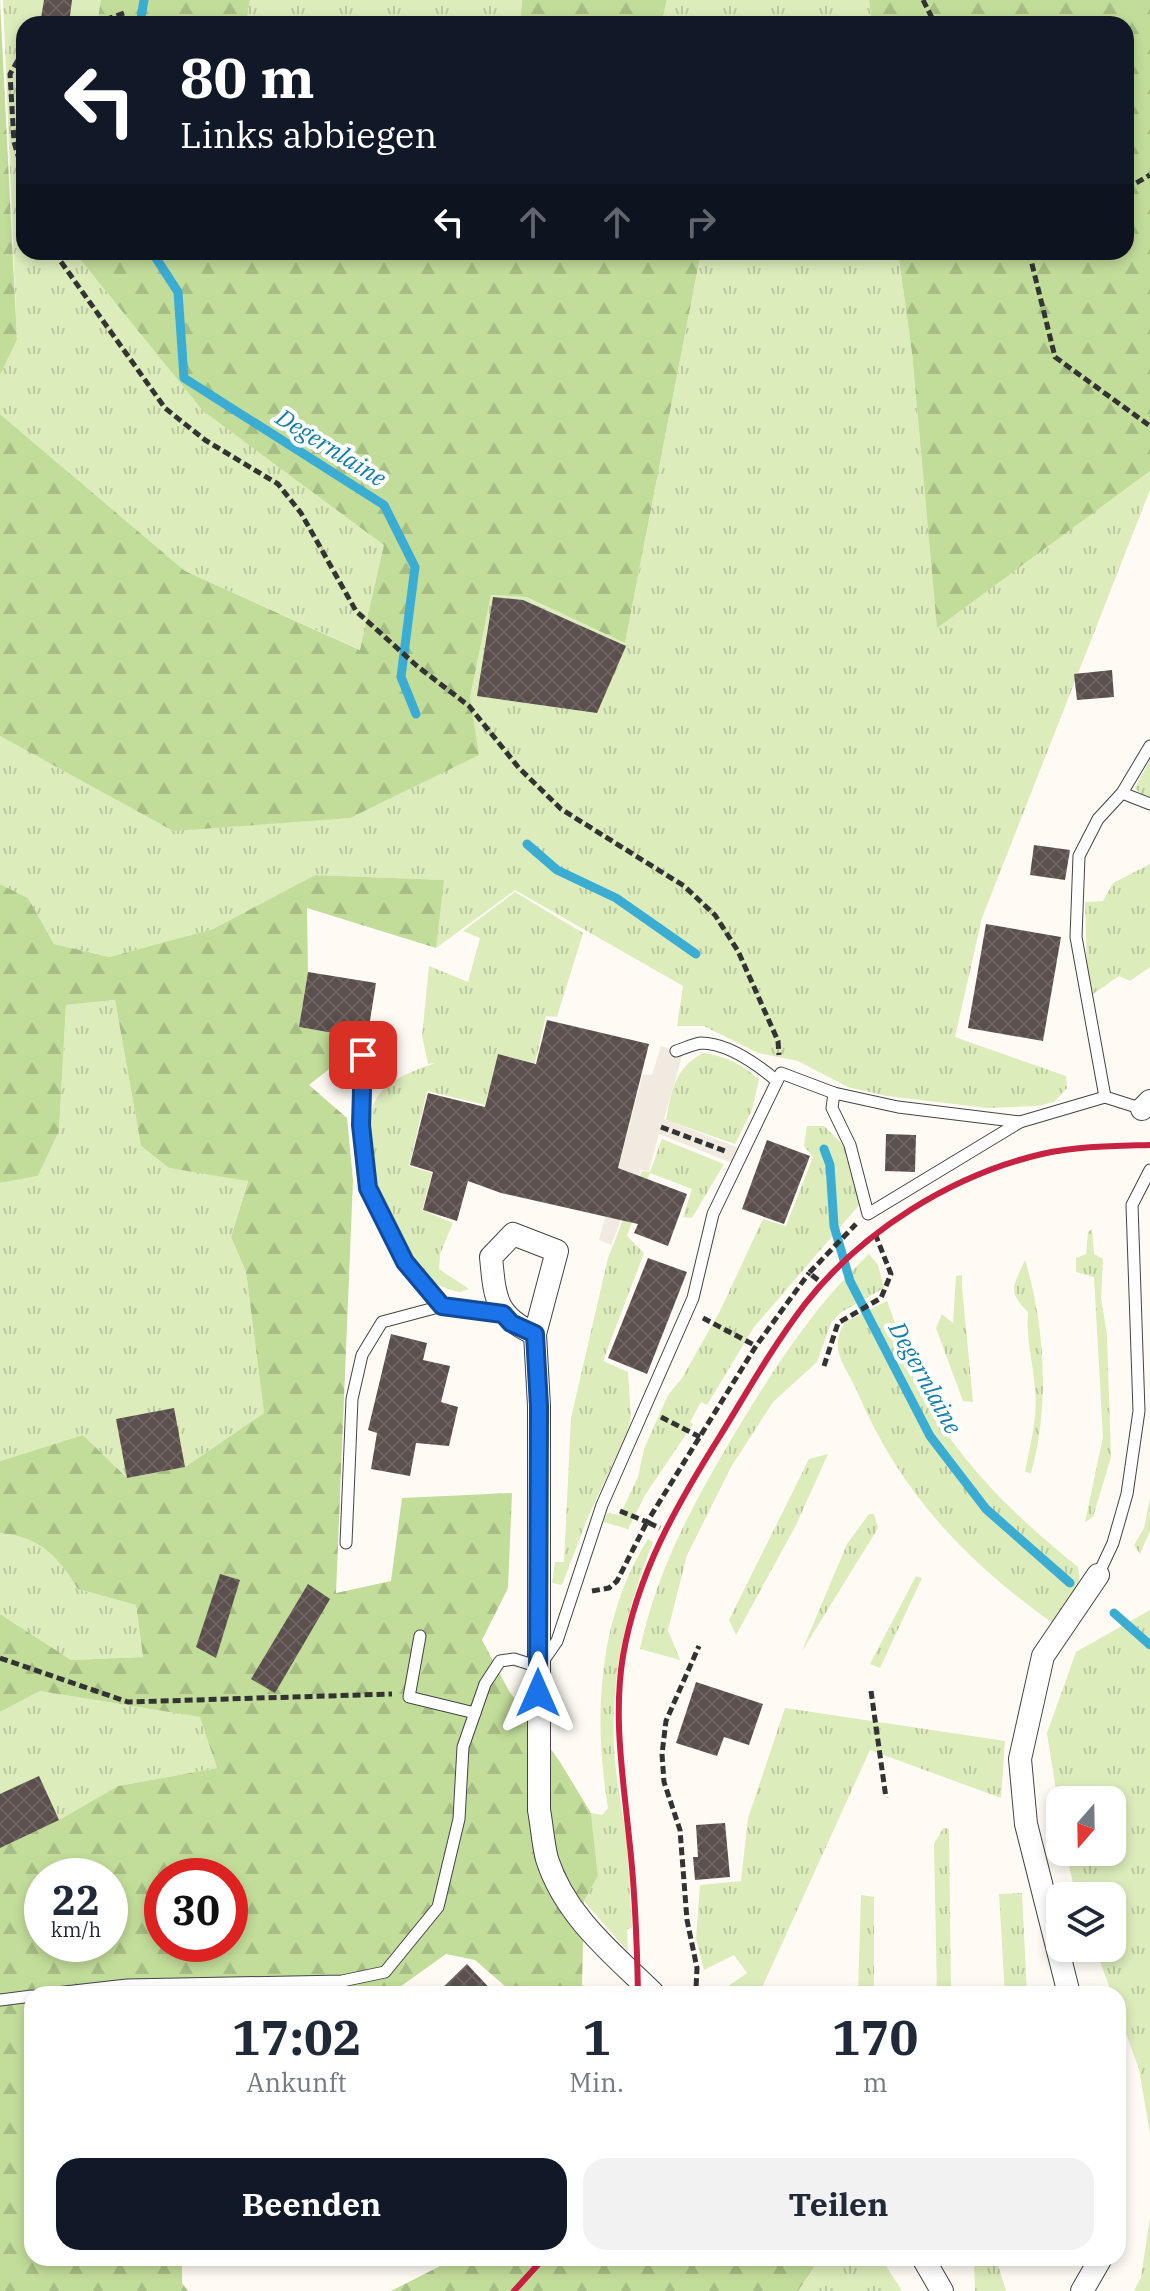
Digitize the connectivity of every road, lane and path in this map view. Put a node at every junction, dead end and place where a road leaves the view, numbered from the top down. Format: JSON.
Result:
{"nodes":[{"id":1,"x":124,"y":13,"type":"dead end"},
{"id":2,"x":116,"y":16,"type":"edge"},
{"id":3,"x":16,"y":64,"type":"edge"},
{"id":4,"x":16,"y":149,"type":"edge"},
{"id":5,"x":60,"y":260,"type":"edge"},
{"id":6,"x":1031,"y":260,"type":"edge"},
{"id":7,"x":1150,"y":426,"type":"edge"},
{"id":8,"x":1150,"y":746,"type":"edge"},
{"id":9,"x":1122,"y":793,"type":"junction"},
{"id":10,"x":1150,"y":804,"type":"edge"},
{"id":11,"x":676,"y":1051,"type":"dead end"},
{"id":12,"x":363,"y":1055,"type":"dead end"},
{"id":13,"x":779,"y":1077,"type":"junction"},
{"id":14,"x":834,"y":1093,"type":"junction"},
{"id":15,"x":1105,"y":1097,"type":"junction"},
{"id":16,"x":1147,"y":1107,"type":"edge"},
{"id":17,"x":1020,"y":1122,"type":"junction"},
{"id":18,"x":661,"y":1127,"type":"dead end"},
{"id":19,"x":740,"y":1157,"type":"junction"},
{"id":20,"x":1150,"y":1170,"type":"edge"},
{"id":21,"x":868,"y":1214,"type":"junction"},
{"id":22,"x":849,"y":1230,"type":"dead end"},
{"id":23,"x":809,"y":1273,"type":"junction"},
{"id":24,"x":818,"y":1280,"type":"dead end"},
{"id":25,"x":442,"y":1306,"type":"junction"},
{"id":26,"x":688,"y":1309,"type":"junction"},
{"id":27,"x":503,"y":1314,"type":"junction"},
{"id":28,"x":535,"y":1334,"type":"junction"},
{"id":29,"x":756,"y":1346,"type":"junction"},
{"id":30,"x":824,"y":1366,"type":"dead end"},
{"id":31,"x":646,"y":1409,"type":"junction"},
{"id":32,"x":700,"y":1437,"type":"junction"},
{"id":33,"x":634,"y":1516,"type":"dead end"},
{"id":34,"x":647,"y":1522,"type":"junction"},
{"id":35,"x":660,"y":1528,"type":"dead end"},
{"id":36,"x":346,"y":1543,"type":"dead end"},
{"id":37,"x":1098,"y":1575,"type":"joint"},
{"id":38,"x":572,"y":1596,"type":"junction"},
{"id":39,"x":420,"y":1636,"type":"dead end"},
{"id":40,"x":699,"y":1646,"type":"dead end"},
{"id":41,"x":0,"y":1658,"type":"edge"},
{"id":42,"x":539,"y":1667,"type":"junction"},
{"id":43,"x":871,"y":1691,"type":"dead end"},
{"id":44,"x":409,"y":1697,"type":"junction"},
{"id":45,"x":475,"y":1713,"type":"junction"},
{"id":46,"x":886,"y":1798,"type":"dead end"},
{"id":47,"x":118,"y":1986,"type":"edge"},
{"id":48,"x":646,"y":1986,"type":"edge"},
{"id":49,"x":696,"y":1986,"type":"edge"},
{"id":50,"x":1067,"y":1986,"type":"edge"},
{"id":51,"x":24,"y":1997,"type":"edge"},
{"id":52,"x":0,"y":2000,"type":"edge"},
{"id":53,"x":928,"y":2266,"type":"edge"},
{"id":54,"x":1096,"y":2266,"type":"edge"},
{"id":55,"x":942,"y":2291,"type":"edge"},
{"id":56,"x":1082,"y":2291,"type":"edge"}],
"edges":[{"from":1,"to":2,"type":"path"},
{"from":3,"to":4,"type":"path"},
{"from":5,"to":13,"type":"path"},
{"from":6,"to":7,"type":"path"},
{"from":8,"to":9,"type":"lane"},
{"from":9,"to":10,"type":"lane"},
{"from":9,"to":15,"type":"lane"},
{"from":11,"to":13,"type":"lane"},
{"from":12,"to":25,"type":"lane"},
{"from":13,"to":14,"type":"lane"},
{"from":13,"to":19,"type":"lane"},
{"from":14,"to":17,"type":"lane"},
{"from":14,"to":21,"type":"lane"},
{"from":15,"to":16,"type":"lane"},
{"from":15,"to":17,"type":"lane"},
{"from":17,"to":21,"type":"lane"},
{"from":18,"to":19,"type":"path"},
{"from":19,"to":26,"type":"lane"},
{"from":20,"to":37,"type":"lane"},
{"from":21,"to":30,"type":"path"},
{"from":22,"to":23,"type":"path"},
{"from":23,"to":24,"type":"path"},
{"from":23,"to":29,"type":"path"},
{"from":25,"to":27,"type":"lane"},
{"from":25,"to":36,"type":"lane"},
{"from":26,"to":29,"type":"path"},
{"from":26,"to":31,"type":"lane"},
{"from":27,"to":28,"type":"street"},
{"from":27,"to":28,"type":"street"},
{"from":28,"to":42,"type":"street"},
{"from":29,"to":32,"type":"path"},
{"from":31,"to":32,"type":"path"},
{"from":31,"to":38,"type":"lane"},
{"from":32,"to":34,"type":"path"},
{"from":33,"to":34,"type":"path"},
{"from":34,"to":35,"type":"path"},
{"from":34,"to":38,"type":"path"},
{"from":37,"to":50,"type":"street"},
{"from":38,"to":42,"type":"lane"},
{"from":39,"to":44,"type":"lane"},
{"from":40,"to":49,"type":"path"},
{"from":41,"to":44,"type":"path"},
{"from":42,"to":45,"type":"lane"},
{"from":42,"to":48,"type":"street"},
{"from":43,"to":46,"type":"path"},
{"from":44,"to":45,"type":"lane"},
{"from":45,"to":47,"type":"lane"},
{"from":51,"to":52,"type":"lane"},
{"from":53,"to":55,"type":"street"},
{"from":54,"to":56,"type":"street"}]}
